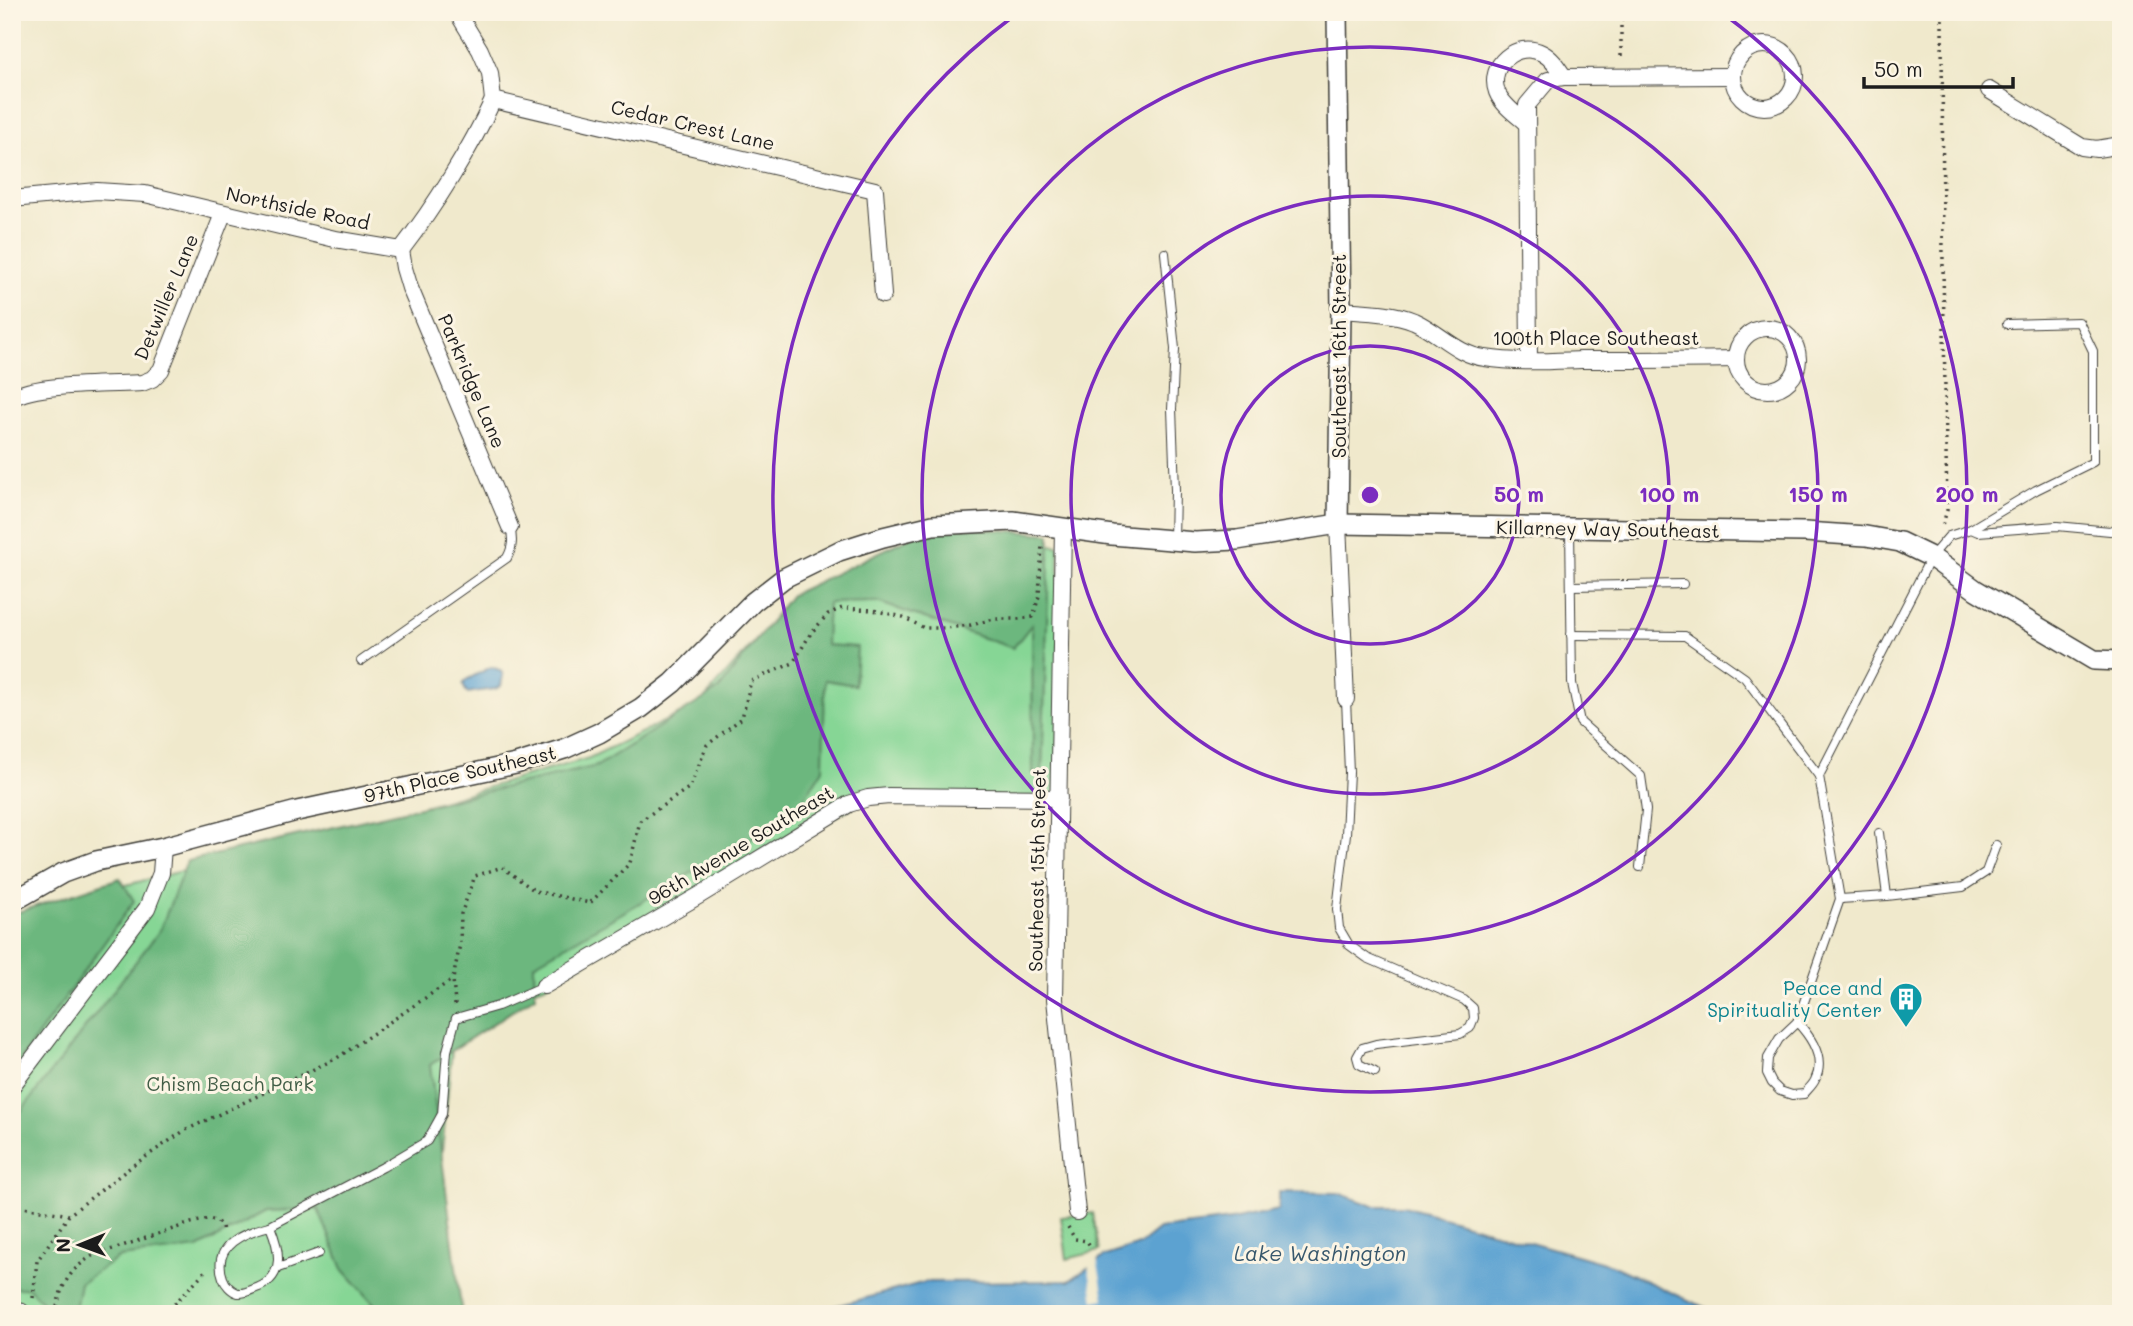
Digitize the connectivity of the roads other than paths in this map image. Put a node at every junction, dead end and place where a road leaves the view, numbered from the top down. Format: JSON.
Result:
{"nodes":[{"id":1,"x":457,"y":12,"type":"edge"},
{"id":2,"x":1337,"y":12,"type":"edge"},
{"id":3,"x":1733,"y":76,"type":"dead end"},
{"id":4,"x":1564,"y":77,"type":"junction"},
{"id":5,"x":1989,"y":90,"type":"dead end"},
{"id":6,"x":493,"y":100,"type":"junction"},
{"id":7,"x":1527,"y":124,"type":"junction"},
{"id":8,"x":2121,"y":145,"type":"edge"},
{"id":9,"x":12,"y":199,"type":"edge"},
{"id":10,"x":223,"y":214,"type":"junction"},
{"id":11,"x":401,"y":250,"type":"junction"},
{"id":12,"x":1165,"y":253,"type":"dead end"},
{"id":13,"x":883,"y":295,"type":"dead end"},
{"id":14,"x":1341,"y":310,"type":"junction"},
{"id":15,"x":2007,"y":324,"type":"dead end"},
{"id":16,"x":1736,"y":359,"type":"dead end"},
{"id":17,"x":1529,"y":361,"type":"junction"},
{"id":18,"x":12,"y":398,"type":"edge"},
{"id":19,"x":1338,"y":524,"type":"junction"},
{"id":20,"x":1054,"y":526,"type":"junction"},
{"id":21,"x":2121,"y":526,"type":"edge"},
{"id":22,"x":510,"y":527,"type":"joint"},
{"id":23,"x":1570,"y":528,"type":"junction"},
{"id":24,"x":1971,"y":529,"type":"junction"},
{"id":25,"x":1174,"y":541,"type":"junction"},
{"id":26,"x":1931,"y":557,"type":"junction"},
{"id":27,"x":1683,"y":584,"type":"dead end"},
{"id":28,"x":1570,"y":586,"type":"junction"},
{"id":29,"x":1571,"y":635,"type":"junction"},
{"id":30,"x":2121,"y":660,"type":"edge"},
{"id":31,"x":361,"y":661,"type":"dead end"},
{"id":32,"x":1346,"y":699,"type":"joint"},
{"id":33,"x":1819,"y":776,"type":"junction"},
{"id":34,"x":1059,"y":799,"type":"junction"},
{"id":35,"x":1879,"y":833,"type":"dead end"},
{"id":36,"x":1996,"y":845,"type":"dead end"},
{"id":37,"x":163,"y":847,"type":"junction"},
{"id":38,"x":1640,"y":867,"type":"dead end"},
{"id":39,"x":1887,"y":896,"type":"junction"},
{"id":40,"x":1840,"y":898,"type":"junction"},
{"id":41,"x":12,"y":902,"type":"edge"},
{"id":42,"x":544,"y":986,"type":"joint"},
{"id":43,"x":1797,"y":1022,"type":"junction"},
{"id":44,"x":1376,"y":1072,"type":"dead end"},
{"id":45,"x":12,"y":1086,"type":"edge"},
{"id":46,"x":1077,"y":1212,"type":"dead end"},
{"id":47,"x":270,"y":1226,"type":"junction"},
{"id":48,"x":319,"y":1253,"type":"dead end"},
{"id":49,"x":278,"y":1268,"type":"junction"},
{"id":50,"x":12,"y":1306,"type":"edge"},
{"id":51,"x":30,"y":1314,"type":"edge"}],
"edges":[{"from":1,"to":6,"type":"street"},
{"from":2,"to":14,"type":"street","name":"Southeast 16th Street"},
{"from":3,"to":4,"type":"street"},
{"from":4,"to":7,"type":"street"},
{"from":4,"to":7,"type":"street"},
{"from":5,"to":8,"type":"street"},
{"from":6,"to":11,"type":"street"},
{"from":6,"to":13,"type":"street","name":"Cedar Crest Lane"},
{"from":7,"to":17,"type":"street"},
{"from":9,"to":10,"type":"street","name":"Northside Road"},
{"from":10,"to":11,"type":"street","name":"Northside Road"},
{"from":10,"to":18,"type":"street","name":"Detwiller Lane"},
{"from":11,"to":22,"type":"street","name":"Parkridge Lane"},
{"from":12,"to":25,"type":"lane"},
{"from":14,"to":17,"type":"street","name":"100th Place Southeast"},
{"from":14,"to":19,"type":"street","name":"Southeast 16th Street"},
{"from":15,"to":24,"type":"lane"},
{"from":16,"to":17,"type":"street","name":"100th Place Southeast"},
{"from":19,"to":23,"type":"street","name":"Killarney Way Southeast"},
{"from":19,"to":25,"type":"street","name":"Killarney Way Southeast"},
{"from":19,"to":32,"type":"street","name":"Southeast 16th Street"},
{"from":20,"to":25,"type":"street","name":"Killarney Way Southeast"},
{"from":20,"to":34,"type":"street","name":"Southeast 15th Street"},
{"from":20,"to":37,"type":"street","name":"97th Place Southeast"},
{"from":21,"to":24,"type":"lane"},
{"from":22,"to":31,"type":"lane"},
{"from":23,"to":26,"type":"street","name":"Killarney Way Southeast"},
{"from":23,"to":28,"type":"lane"},
{"from":24,"to":26,"type":"lane"},
{"from":26,"to":30,"type":"street","name":"Killarney Way Southeast"},
{"from":26,"to":33,"type":"lane"},
{"from":27,"to":28,"type":"lane"},
{"from":28,"to":29,"type":"lane"},
{"from":29,"to":33,"type":"lane"},
{"from":29,"to":38,"type":"lane"},
{"from":32,"to":44,"type":"lane"},
{"from":33,"to":40,"type":"lane"},
{"from":34,"to":42,"type":"street","name":"96th Avenue Southeast"},
{"from":34,"to":46,"type":"street","name":"Southeast 15th Street"},
{"from":35,"to":39,"type":"lane"},
{"from":36,"to":39,"type":"lane"},
{"from":37,"to":41,"type":"street","name":"97th Place Southeast"},
{"from":37,"to":45,"type":"street"},
{"from":39,"to":40,"type":"lane"},
{"from":40,"to":43,"type":"lane"},
{"from":42,"to":47,"type":"lane"},
{"from":43,"to":43,"type":"lane"},
{"from":47,"to":49,"type":"lane"},
{"from":47,"to":49,"type":"lane"},
{"from":48,"to":49,"type":"lane"},
{"from":50,"to":51,"type":"lane"}]}
